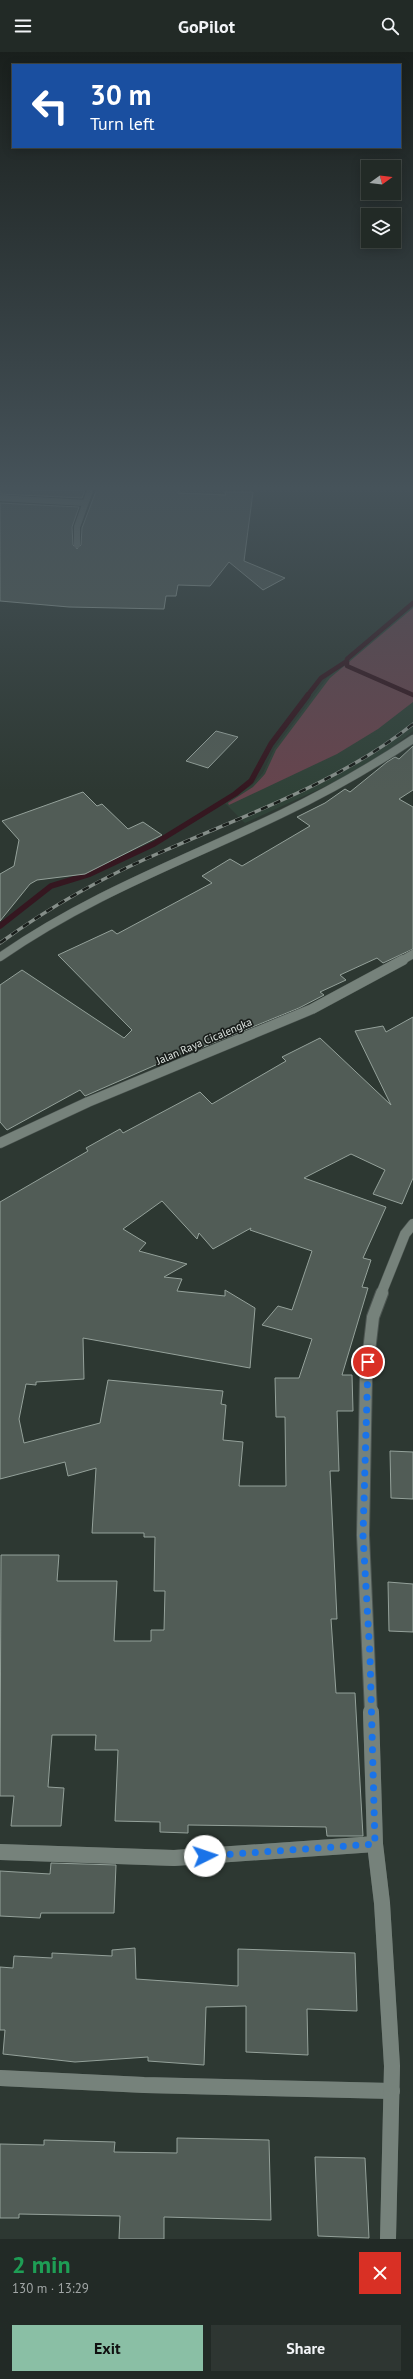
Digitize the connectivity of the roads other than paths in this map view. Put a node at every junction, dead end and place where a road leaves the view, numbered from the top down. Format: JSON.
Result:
{"nodes":[{"id":1,"x":413,"y":739,"type":"edge"},
{"id":2,"x":413,"y":954,"type":"edge"},
{"id":3,"x":0,"y":957,"type":"edge"},
{"id":4,"x":0,"y":1143,"type":"edge"},
{"id":5,"x":413,"y":1224,"type":"edge"},
{"id":6,"x":375,"y":1844,"type":"junction"},
{"id":7,"x":0,"y":1852,"type":"edge"},
{"id":8,"x":0,"y":2078,"type":"edge"},
{"id":9,"x":392,"y":2091,"type":"junction"},
{"id":10,"x":388,"y":2239,"type":"edge"}],
"edges":[{"from":1,"to":3,"type":"street"},
{"from":2,"to":4,"type":"street","name":"Jalan Raya Cicalengka"},
{"from":5,"to":6,"type":"street"},
{"from":6,"to":7,"type":"street"},
{"from":6,"to":9,"type":"street"},
{"from":8,"to":9,"type":"street"},
{"from":9,"to":10,"type":"street"}]}
